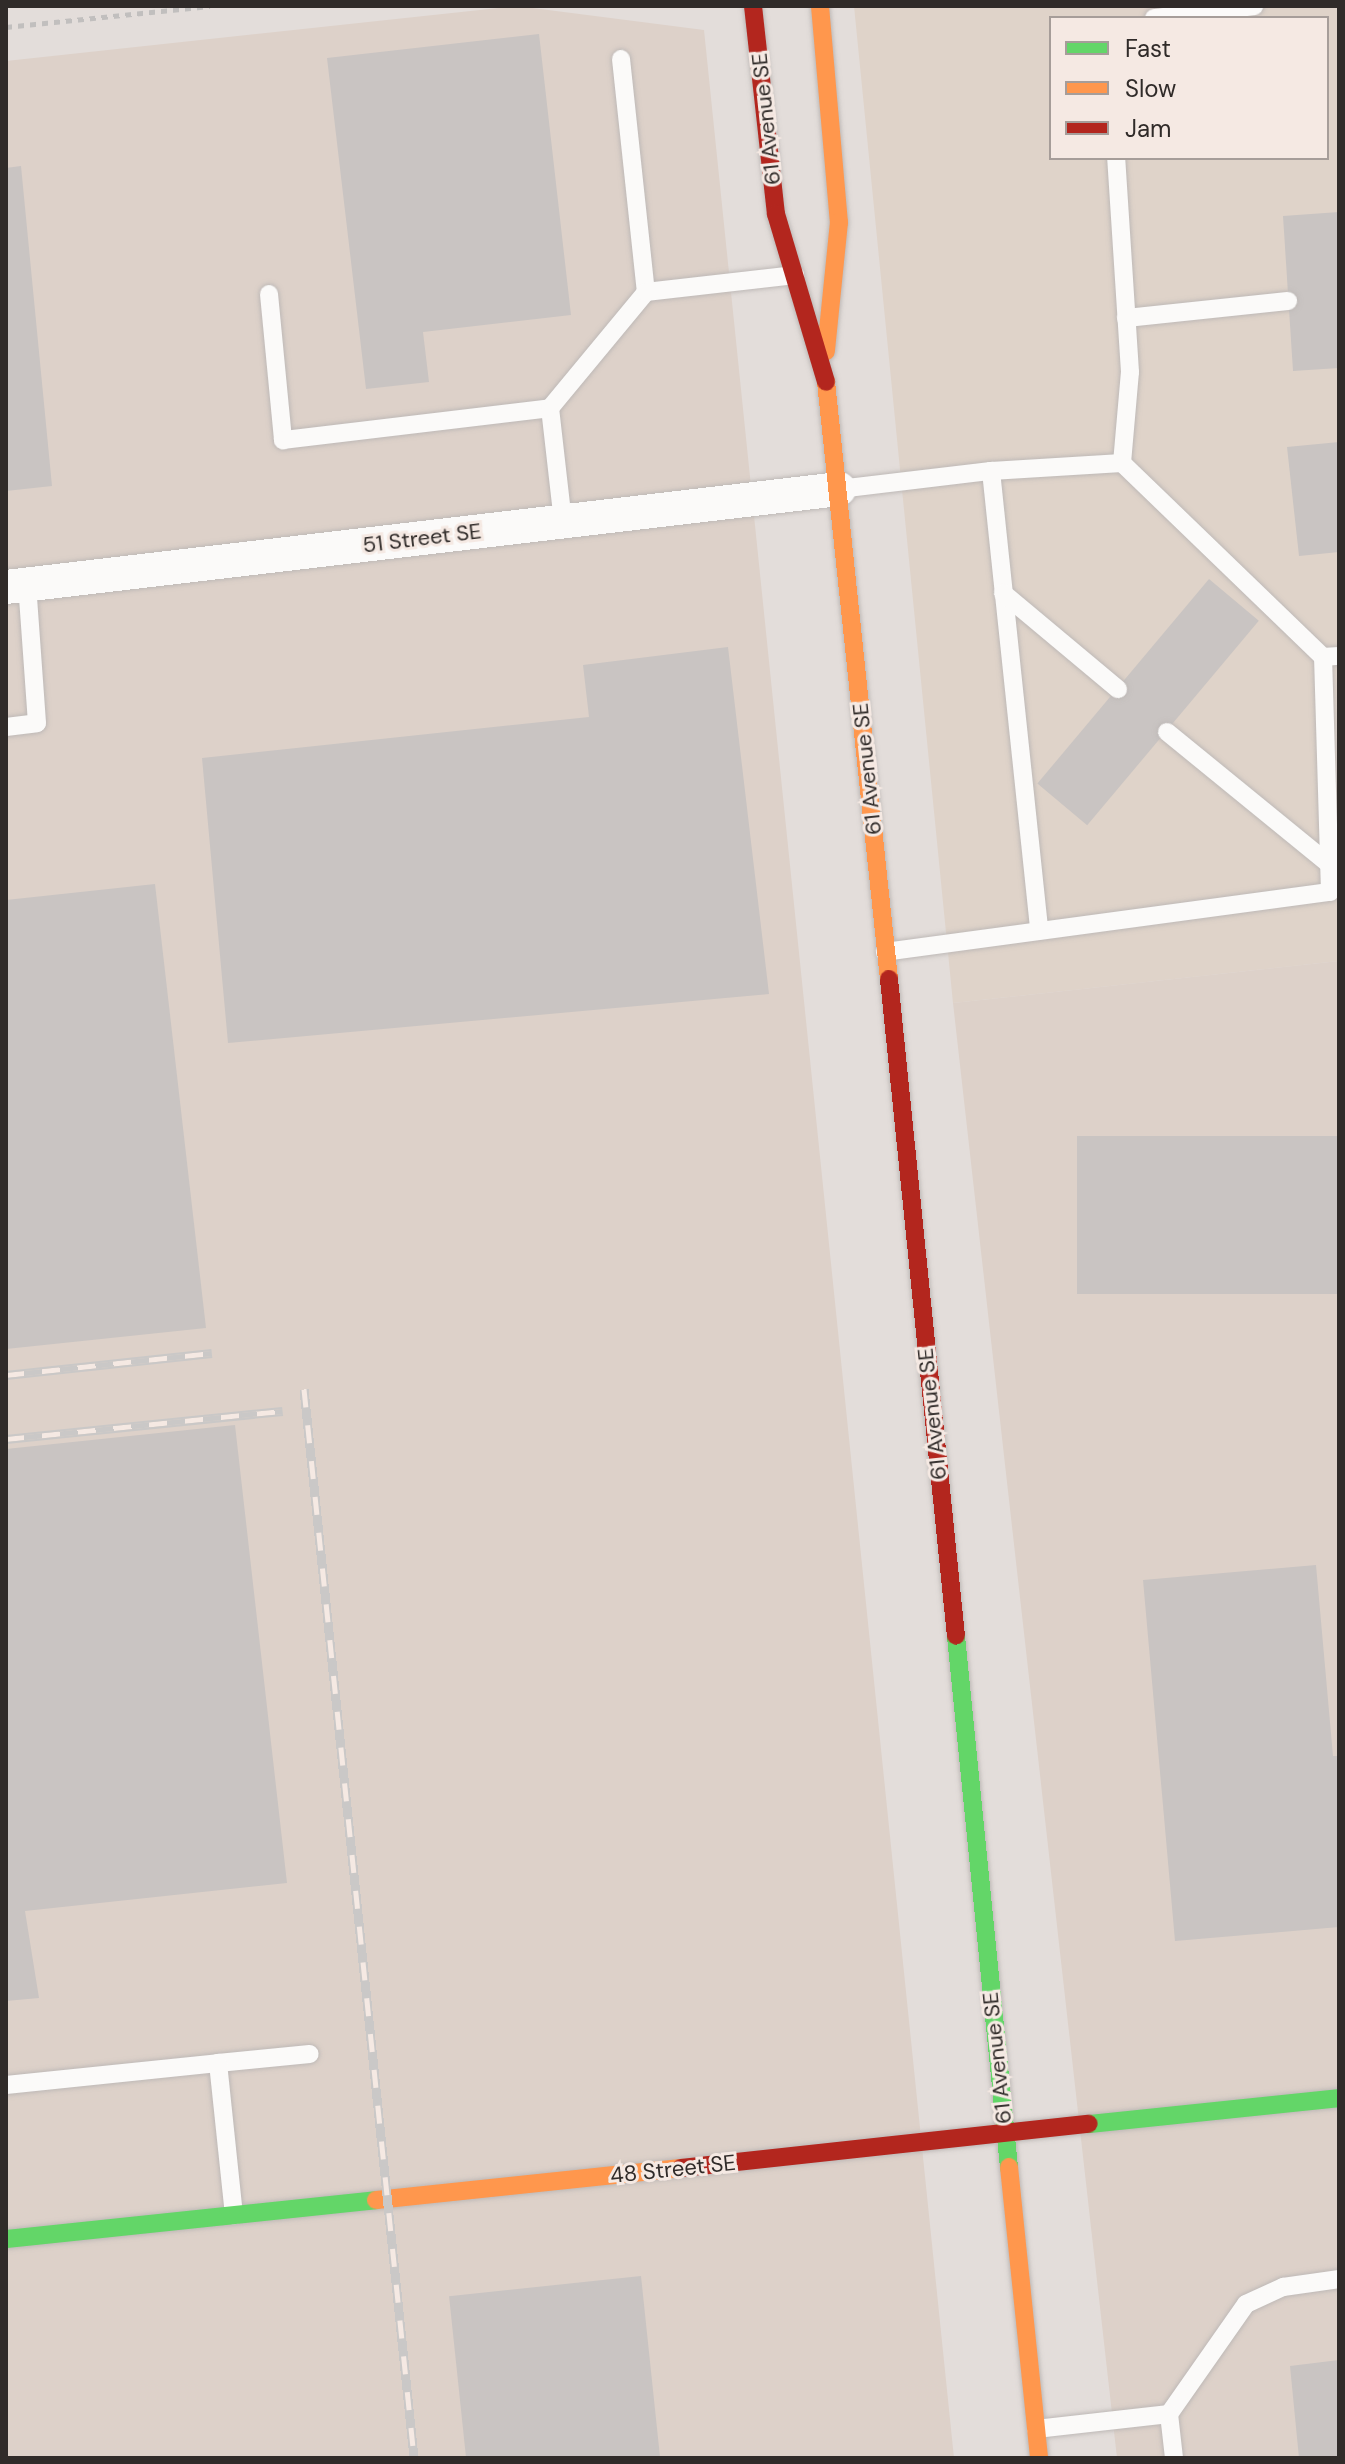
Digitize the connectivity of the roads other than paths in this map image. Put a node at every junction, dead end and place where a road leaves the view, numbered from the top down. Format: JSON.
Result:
{"nodes":[{"id":1,"x":820,"y":6,"type":"edge"},
{"id":2,"x":1254,"y":6,"type":"edge"},
{"id":3,"x":751,"y":8,"type":"edge"},
{"id":4,"x":1171,"y":16,"type":"edge"},
{"id":5,"x":621,"y":59,"type":"dead end"},
{"id":6,"x":1116,"y":160,"type":"edge"},
{"id":7,"x":795,"y":275,"type":"junction"},
{"id":8,"x":646,"y":292,"type":"junction"},
{"id":9,"x":269,"y":294,"type":"dead end"},
{"id":10,"x":1288,"y":301,"type":"dead end"},
{"id":11,"x":1126,"y":318,"type":"junction"},
{"id":12,"x":824,"y":369,"type":"junction"},
{"id":13,"x":550,"y":408,"type":"junction"},
{"id":14,"x":1122,"y":463,"type":"junction"},
{"id":15,"x":991,"y":471,"type":"junction"},
{"id":16,"x":839,"y":489,"type":"junction"},
{"id":17,"x":563,"y":522,"type":"junction"},
{"id":18,"x":16,"y":586,"type":"edge"},
{"id":19,"x":1003,"y":593,"type":"junction"},
{"id":20,"x":1331,"y":656,"type":"edge"},
{"id":21,"x":1118,"y":689,"type":"dead end"},
{"id":22,"x":6,"y":727,"type":"edge"},
{"id":23,"x":1167,"y":732,"type":"dead end"},
{"id":24,"x":1329,"y":864,"type":"junction"},
{"id":25,"x":1039,"y":931,"type":"junction"},
{"id":26,"x":885,"y":952,"type":"junction"},
{"id":27,"x":310,"y":2054,"type":"dead end"},
{"id":28,"x":218,"y":2063,"type":"junction"},
{"id":29,"x":6,"y":2085,"type":"edge"},
{"id":30,"x":1339,"y":2098,"type":"edge"},
{"id":31,"x":1004,"y":2134,"type":"junction"},
{"id":32,"x":234,"y":2215,"type":"junction"},
{"id":33,"x":6,"y":2239,"type":"edge"},
{"id":34,"x":1339,"y":2279,"type":"edge"},
{"id":35,"x":1169,"y":2414,"type":"junction"},
{"id":36,"x":1036,"y":2429,"type":"junction"},
{"id":37,"x":1039,"y":2458,"type":"edge"},
{"id":38,"x":1174,"y":2458,"type":"edge"}],
"edges":[{"from":1,"to":12,"type":"street","name":"61 Avenue SE"},
{"from":2,"to":4,"type":"lane"},
{"from":3,"to":7,"type":"street","name":"61 Avenue SE"},
{"from":5,"to":8,"type":"lane"},
{"from":6,"to":11,"type":"lane"},
{"from":7,"to":8,"type":"lane"},
{"from":7,"to":12,"type":"street","name":"61 Avenue SE"},
{"from":8,"to":13,"type":"lane"},
{"from":9,"to":13,"type":"lane"},
{"from":10,"to":11,"type":"lane"},
{"from":11,"to":14,"type":"lane"},
{"from":12,"to":16,"type":"street","name":"61 Avenue SE"},
{"from":13,"to":17,"type":"lane"},
{"from":14,"to":15,"type":"lane"},
{"from":14,"to":20,"type":"lane"},
{"from":15,"to":16,"type":"lane"},
{"from":15,"to":19,"type":"lane"},
{"from":16,"to":17,"type":"street","name":"51 Street SE"},
{"from":16,"to":26,"type":"street","name":"61 Avenue SE"},
{"from":17,"to":18,"type":"street","name":"51 Street SE"},
{"from":18,"to":22,"type":"lane"},
{"from":19,"to":21,"type":"lane"},
{"from":19,"to":25,"type":"lane"},
{"from":20,"to":24,"type":"lane"},
{"from":23,"to":24,"type":"lane"},
{"from":24,"to":25,"type":"lane"},
{"from":25,"to":26,"type":"lane"},
{"from":26,"to":31,"type":"street","name":"61 Avenue SE"},
{"from":27,"to":28,"type":"lane"},
{"from":28,"to":29,"type":"lane"},
{"from":28,"to":32,"type":"lane"},
{"from":30,"to":31,"type":"street","name":"48 Street SE"},
{"from":31,"to":32,"type":"street","name":"48 Street SE"},
{"from":31,"to":36,"type":"street","name":"61 Avenue SE"},
{"from":32,"to":33,"type":"street","name":"48 Street SE"},
{"from":34,"to":35,"type":"lane"},
{"from":35,"to":36,"type":"lane"},
{"from":35,"to":38,"type":"lane"},
{"from":36,"to":37,"type":"street","name":"61 Avenue SE"}]}
